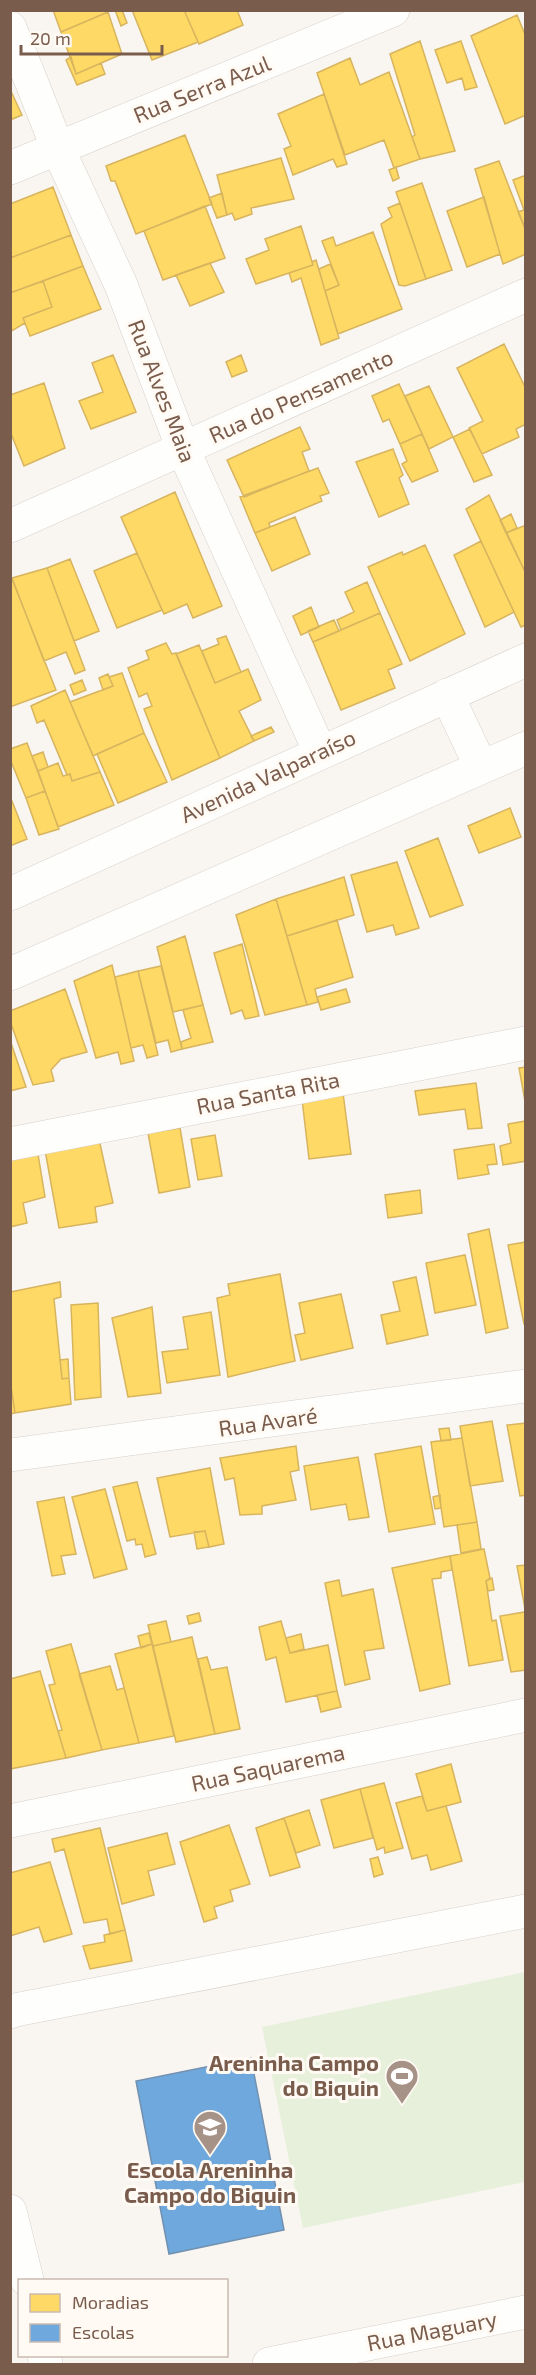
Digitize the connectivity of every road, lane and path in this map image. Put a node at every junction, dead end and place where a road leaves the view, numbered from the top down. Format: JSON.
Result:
{"nodes":[{"id":1,"x":393,"y":10,"type":"edge"},
{"id":2,"x":10,"y":28,"type":"edge"},
{"id":3,"x":58,"y":149,"type":"junction"},
{"id":4,"x":10,"y":168,"type":"edge"},
{"id":5,"x":525,"y":296,"type":"edge"},
{"id":6,"x":183,"y":449,"type":"junction"},
{"id":7,"x":10,"y":526,"type":"edge"},
{"id":8,"x":525,"y":660,"type":"edge"},
{"id":9,"x":447,"y":695,"type":"junction"},
{"id":10,"x":525,"y":748,"type":"edge"},
{"id":11,"x":320,"y":752,"type":"junction"},
{"id":12,"x":481,"y":767,"type":"junction"},
{"id":13,"x":10,"y":894,"type":"edge"},
{"id":14,"x":10,"y":974,"type":"edge"},
{"id":15,"x":525,"y":1043,"type":"edge"},
{"id":16,"x":10,"y":1144,"type":"edge"},
{"id":17,"x":525,"y":1386,"type":"edge"},
{"id":18,"x":10,"y":1455,"type":"edge"},
{"id":19,"x":525,"y":1715,"type":"edge"},
{"id":20,"x":10,"y":1821,"type":"edge"},
{"id":21,"x":525,"y":1911,"type":"edge"},
{"id":22,"x":10,"y":2012,"type":"edge"},
{"id":23,"x":10,"y":2211,"type":"edge"},
{"id":24,"x":27,"y":2279,"type":"edge"},
{"id":25,"x":525,"y":2312,"type":"edge"},
{"id":26,"x":269,"y":2364,"type":"edge"}],
"edges":[{"from":1,"to":3,"type":"street","name":"Rua Serra Azul"},
{"from":2,"to":3,"type":"street","name":"Rua Alves Maia"},
{"from":3,"to":4,"type":"street","name":"Rua Serra Azul"},
{"from":3,"to":6,"type":"street","name":"Rua Alves Maia"},
{"from":5,"to":6,"type":"street","name":"Rua do Pensamento"},
{"from":6,"to":7,"type":"street","name":"Rua do Pensamento"},
{"from":6,"to":11,"type":"street","name":"Rua Alves Maia"},
{"from":8,"to":9,"type":"street","name":"Avenida Valparaíso"},
{"from":9,"to":11,"type":"street","name":"Avenida Valparaíso"},
{"from":9,"to":12,"type":"street"},
{"from":10,"to":12,"type":"street"},
{"from":11,"to":13,"type":"street","name":"Avenida Valparaíso"},
{"from":12,"to":14,"type":"street"},
{"from":15,"to":16,"type":"street","name":"Rua Santa Rita"},
{"from":17,"to":18,"type":"street","name":"Rua Avaré"},
{"from":19,"to":20,"type":"street","name":"Rua Saquarema"},
{"from":21,"to":22,"type":"street"},
{"from":23,"to":24,"type":"street"},
{"from":25,"to":26,"type":"street","name":"Rua Maguary"}]}
